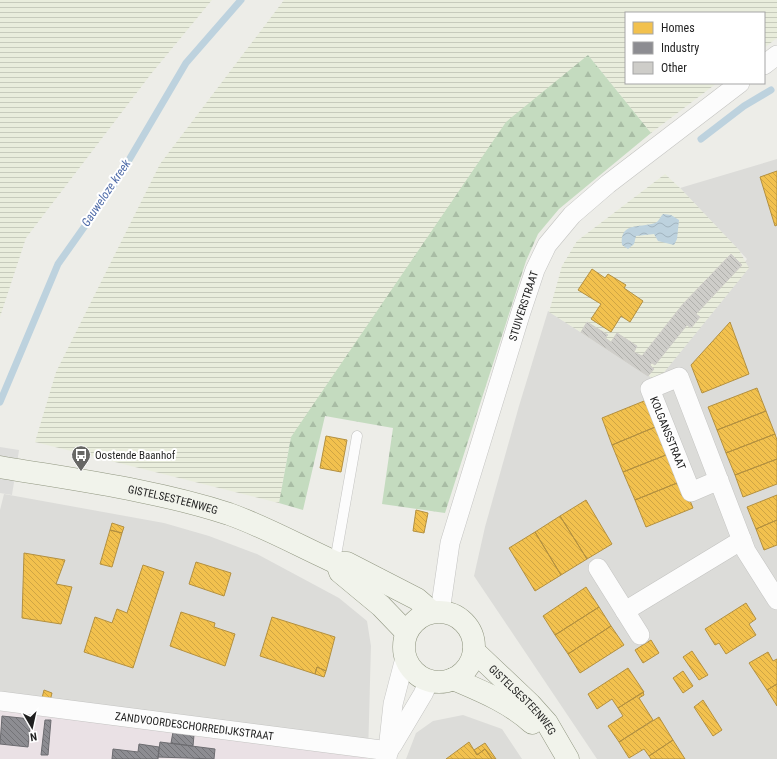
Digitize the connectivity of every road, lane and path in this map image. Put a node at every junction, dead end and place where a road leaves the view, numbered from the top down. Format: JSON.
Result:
{"nodes":[{"id":1,"x":777,"y":55,"type":"edge"},
{"id":2,"x":765,"y":64,"type":"edge"},
{"id":3,"x":739,"y":84,"type":"edge"},
{"id":4,"x":357,"y":436,"type":"dead end"},
{"id":5,"x":8,"y":468,"type":"edge"},
{"id":6,"x":719,"y":480,"type":"junction"},
{"id":7,"x":742,"y":540,"type":"junction"},
{"id":8,"x":334,"y":562,"type":"junction"},
{"id":9,"x":598,"y":568,"type":"dead end"},
{"id":10,"x":777,"y":600,"type":"edge"},
{"id":11,"x":625,"y":611,"type":"junction"},
{"id":12,"x":436,"y":612,"type":"junction"},
{"id":13,"x":406,"y":632,"type":"junction"},
{"id":14,"x":640,"y":634,"type":"dead end"},
{"id":15,"x":474,"y":651,"type":"junction"},
{"id":16,"x":405,"y":658,"type":"junction"},
{"id":17,"x":453,"y":679,"type":"junction"},
{"id":18,"x":429,"y":681,"type":"junction"},
{"id":19,"x":0,"y":701,"type":"edge"},
{"id":20,"x":388,"y":755,"type":"edge"},
{"id":21,"x":566,"y":756,"type":"edge"}],
"edges":[{"from":1,"to":2,"type":"street"},
{"from":3,"to":12,"type":"street","name":"STUIVERSTRAAT"},
{"from":4,"to":8,"type":"lane"},
{"from":5,"to":8,"type":"main road","name":"GISTELSESTEENWEG"},
{"from":6,"to":6,"type":"street","name":"KOLGANSSTRAAT"},
{"from":6,"to":7,"type":"street","name":"KOLGANSSTRAAT"},
{"from":7,"to":10,"type":"street","name":"KOLGANSSTRAAT"},
{"from":7,"to":11,"type":"street"},
{"from":8,"to":12,"type":"main road","name":"GISTELSESTEENWEG"},
{"from":8,"to":13,"type":"main road","name":"GISTELSESTEENWEG"},
{"from":9,"to":11,"type":"street"},
{"from":11,"to":14,"type":"street"},
{"from":12,"to":13,"type":"main road"},
{"from":12,"to":15,"type":"main road"},
{"from":13,"to":16,"type":"main road"},
{"from":15,"to":17,"type":"main road"},
{"from":15,"to":21,"type":"main road","name":"GISTELSESTEENWEG"},
{"from":16,"to":18,"type":"main road"},
{"from":16,"to":20,"type":"street"},
{"from":17,"to":18,"type":"main road"},
{"from":17,"to":21,"type":"main road","name":"GISTELSESTEENWEG"},
{"from":18,"to":20,"type":"street"},
{"from":19,"to":20,"type":"street","name":"ZANDVOORDESCHORREDIJKSTRAAT"}]}
